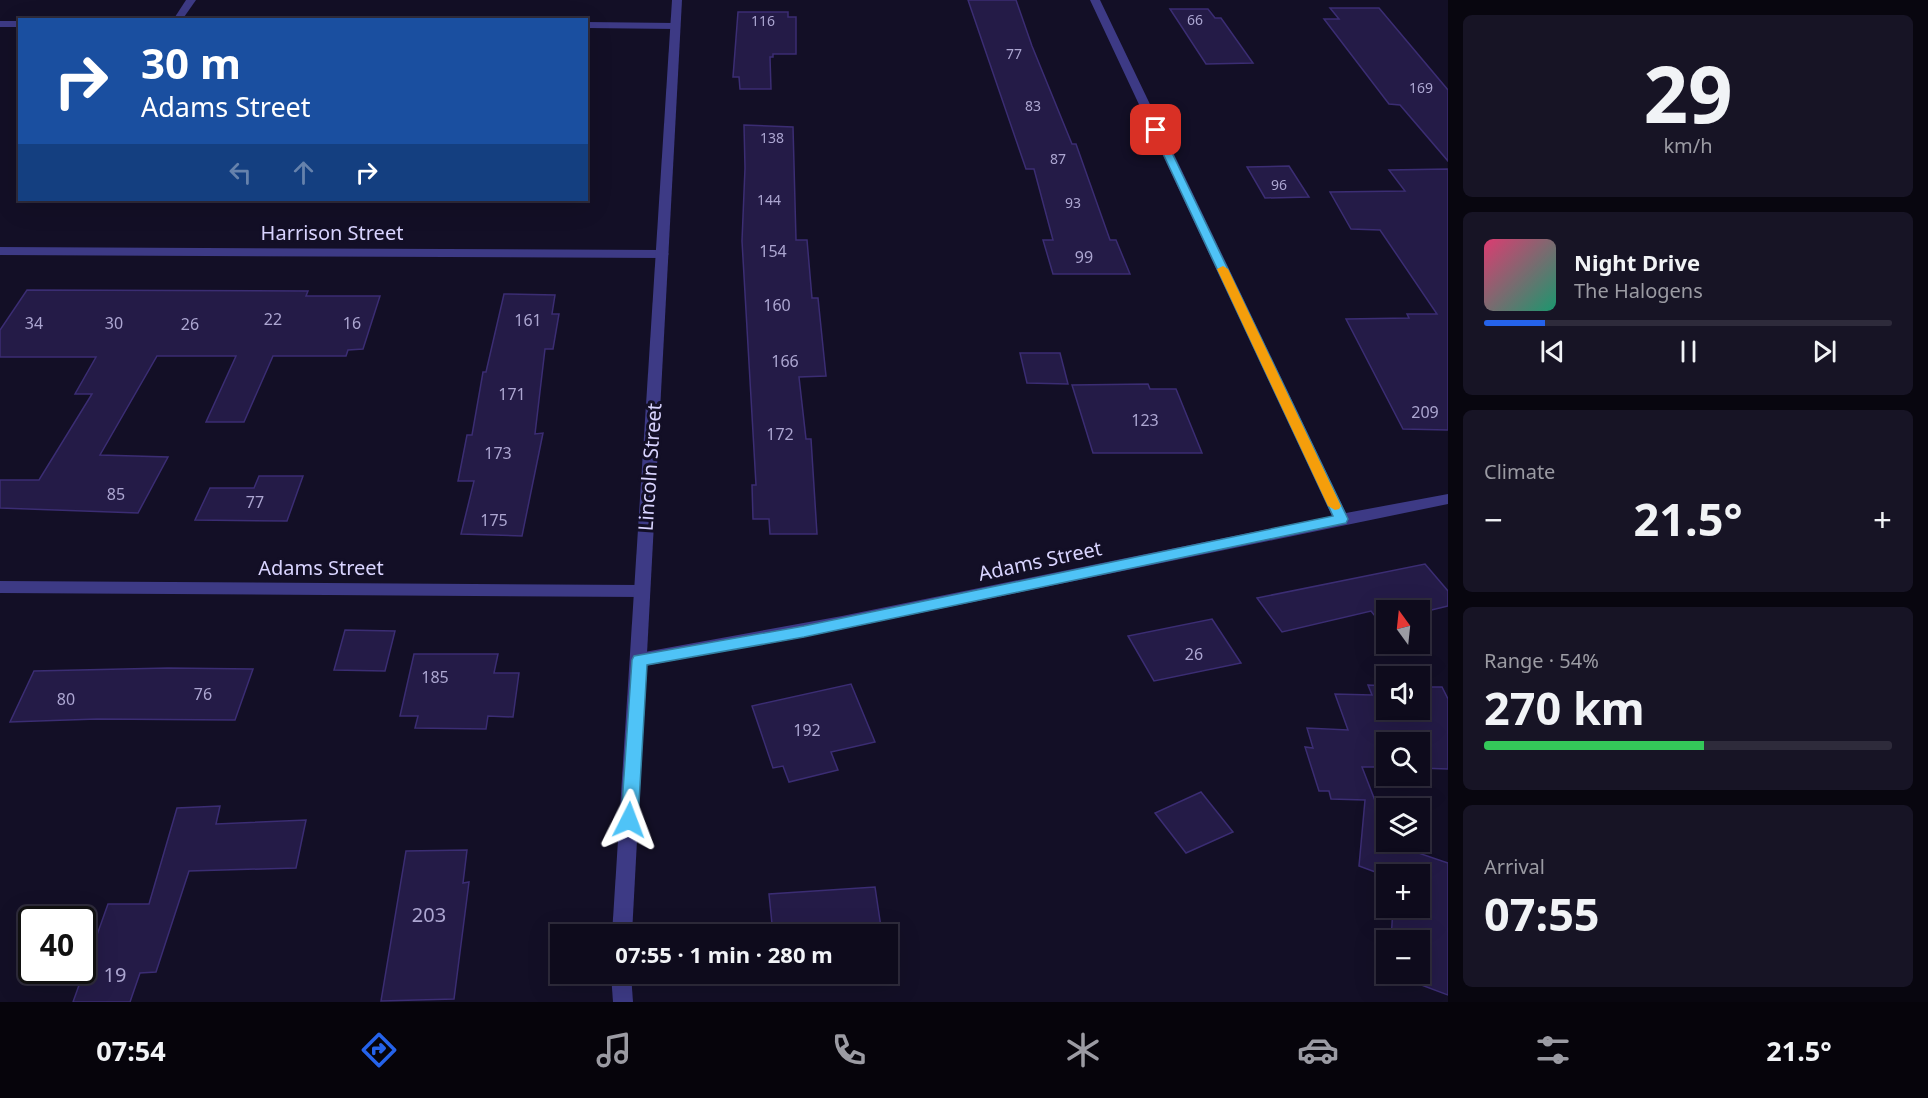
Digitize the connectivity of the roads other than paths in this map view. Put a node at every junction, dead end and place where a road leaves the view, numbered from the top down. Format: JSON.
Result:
{"nodes":[{"id":1,"x":191,"y":0,"type":"edge"},
{"id":2,"x":677,"y":0,"type":"edge"},
{"id":3,"x":1095,"y":0,"type":"edge"},
{"id":4,"x":178,"y":18,"type":"edge"},
{"id":5,"x":0,"y":24,"type":"edge"},
{"id":6,"x":18,"y":24,"type":"edge"},
{"id":7,"x":588,"y":25,"type":"edge"},
{"id":8,"x":675,"y":26,"type":"junction"},
{"id":9,"x":0,"y":251,"type":"edge"},
{"id":10,"x":663,"y":254,"type":"junction"},
{"id":11,"x":1448,"y":499,"type":"edge"},
{"id":12,"x":1341,"y":519,"type":"junction"},
{"id":13,"x":0,"y":587,"type":"edge"},
{"id":14,"x":642,"y":591,"type":"junction"},
{"id":15,"x":639,"y":660,"type":"junction"},
{"id":16,"x":623,"y":924,"type":"edge"},
{"id":17,"x":622,"y":984,"type":"edge"},
{"id":18,"x":623,"y":1002,"type":"edge"}],
"edges":[{"from":1,"to":4,"type":"street"},
{"from":2,"to":8,"type":"street","name":"Lincoln Street"},
{"from":3,"to":12,"type":"street"},
{"from":5,"to":6,"type":"street"},
{"from":7,"to":8,"type":"street"},
{"from":8,"to":10,"type":"street","name":"Lincoln Street"},
{"from":9,"to":10,"type":"street","name":"Harrison Street"},
{"from":10,"to":14,"type":"street","name":"Lincoln Street"},
{"from":11,"to":12,"type":"street","name":"Adams Street"},
{"from":12,"to":15,"type":"street","name":"Adams Street"},
{"from":13,"to":14,"type":"street","name":"Adams Street"},
{"from":14,"to":15,"type":"street","name":"Lincoln Street"},
{"from":15,"to":16,"type":"street","name":"Lincoln Street"},
{"from":17,"to":18,"type":"street"}]}
